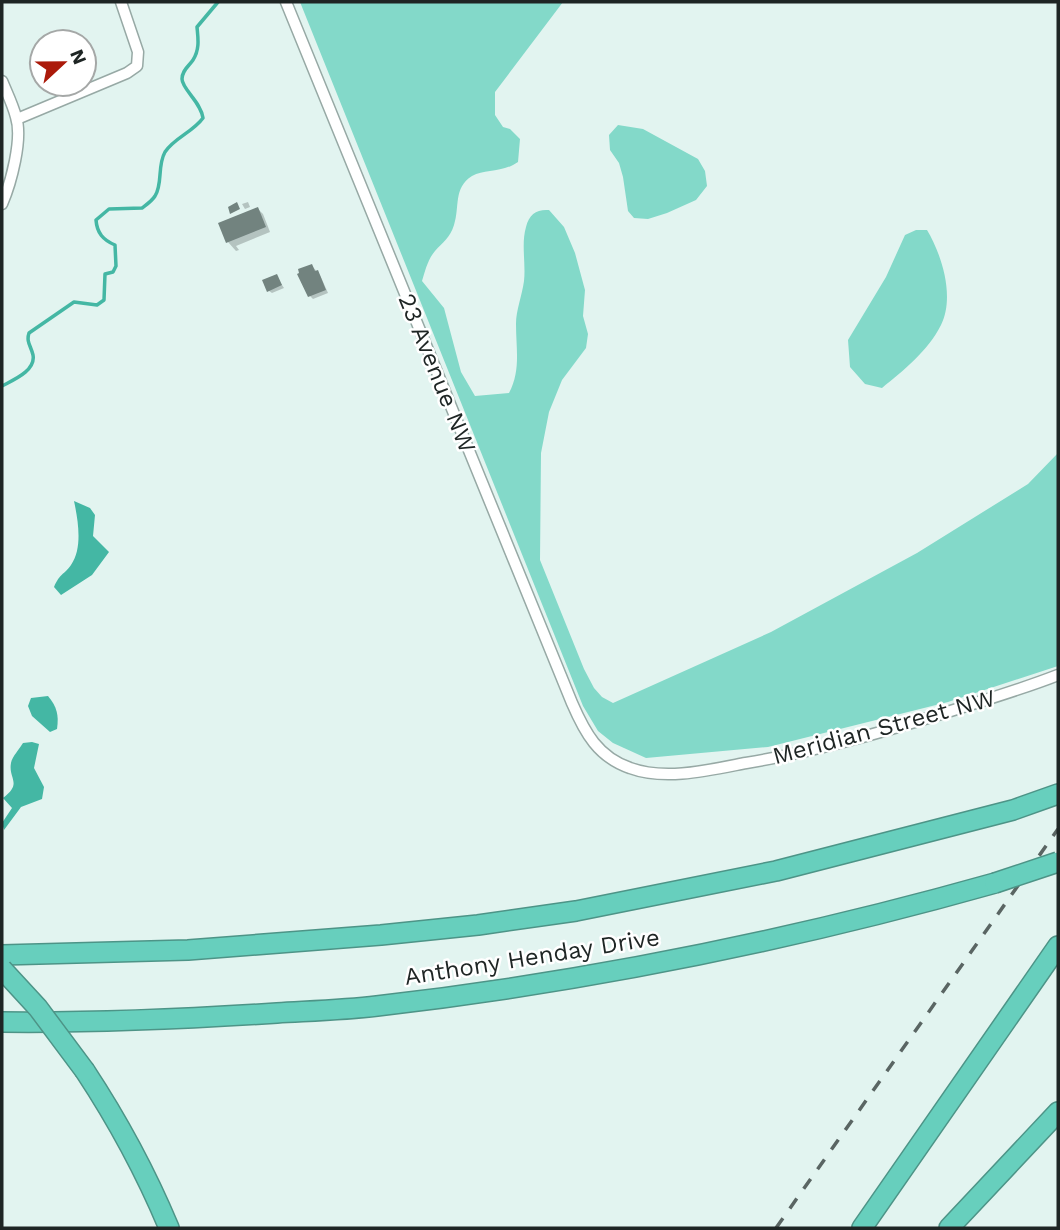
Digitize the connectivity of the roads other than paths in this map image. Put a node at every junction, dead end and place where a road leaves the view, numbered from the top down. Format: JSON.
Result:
{"nodes":[{"id":1,"x":121,"y":2,"type":"edge"},
{"id":2,"x":286,"y":2,"type":"edge"},
{"id":3,"x":2,"y":81,"type":"edge"},
{"id":4,"x":17,"y":119,"type":"junction"},
{"id":5,"x":2,"y":204,"type":"edge"},
{"id":6,"x":1058,"y":675,"type":"edge"},
{"id":7,"x":592,"y":743,"type":"joint"},
{"id":8,"x":1058,"y":794,"type":"edge"},
{"id":9,"x":1058,"y":862,"type":"edge"},
{"id":10,"x":1058,"y":946,"type":"edge"},
{"id":11,"x":2,"y":955,"type":"edge"},
{"id":12,"x":2,"y":969,"type":"edge"},
{"id":13,"x":2,"y":1022,"type":"edge"},
{"id":14,"x":1058,"y":1112,"type":"edge"},
{"id":15,"x":169,"y":1228,"type":"edge"},
{"id":16,"x":862,"y":1228,"type":"edge"},
{"id":17,"x":949,"y":1228,"type":"edge"}],
"edges":[{"from":1,"to":4,"type":"street"},
{"from":2,"to":7,"type":"street","name":"23 Avenue NW"},
{"from":3,"to":4,"type":"street"},
{"from":4,"to":5,"type":"street"},
{"from":6,"to":7,"type":"street","name":"Meridian Street NW"},
{"from":8,"to":11,"type":"highway","name":"Anthony Henday Drive"},
{"from":9,"to":13,"type":"highway","name":"Anthony Henday Drive","bridge":true},
{"from":10,"to":16,"type":"highway"},
{"from":12,"to":15,"type":"highway","bridge":true},
{"from":14,"to":17,"type":"highway"}]}
